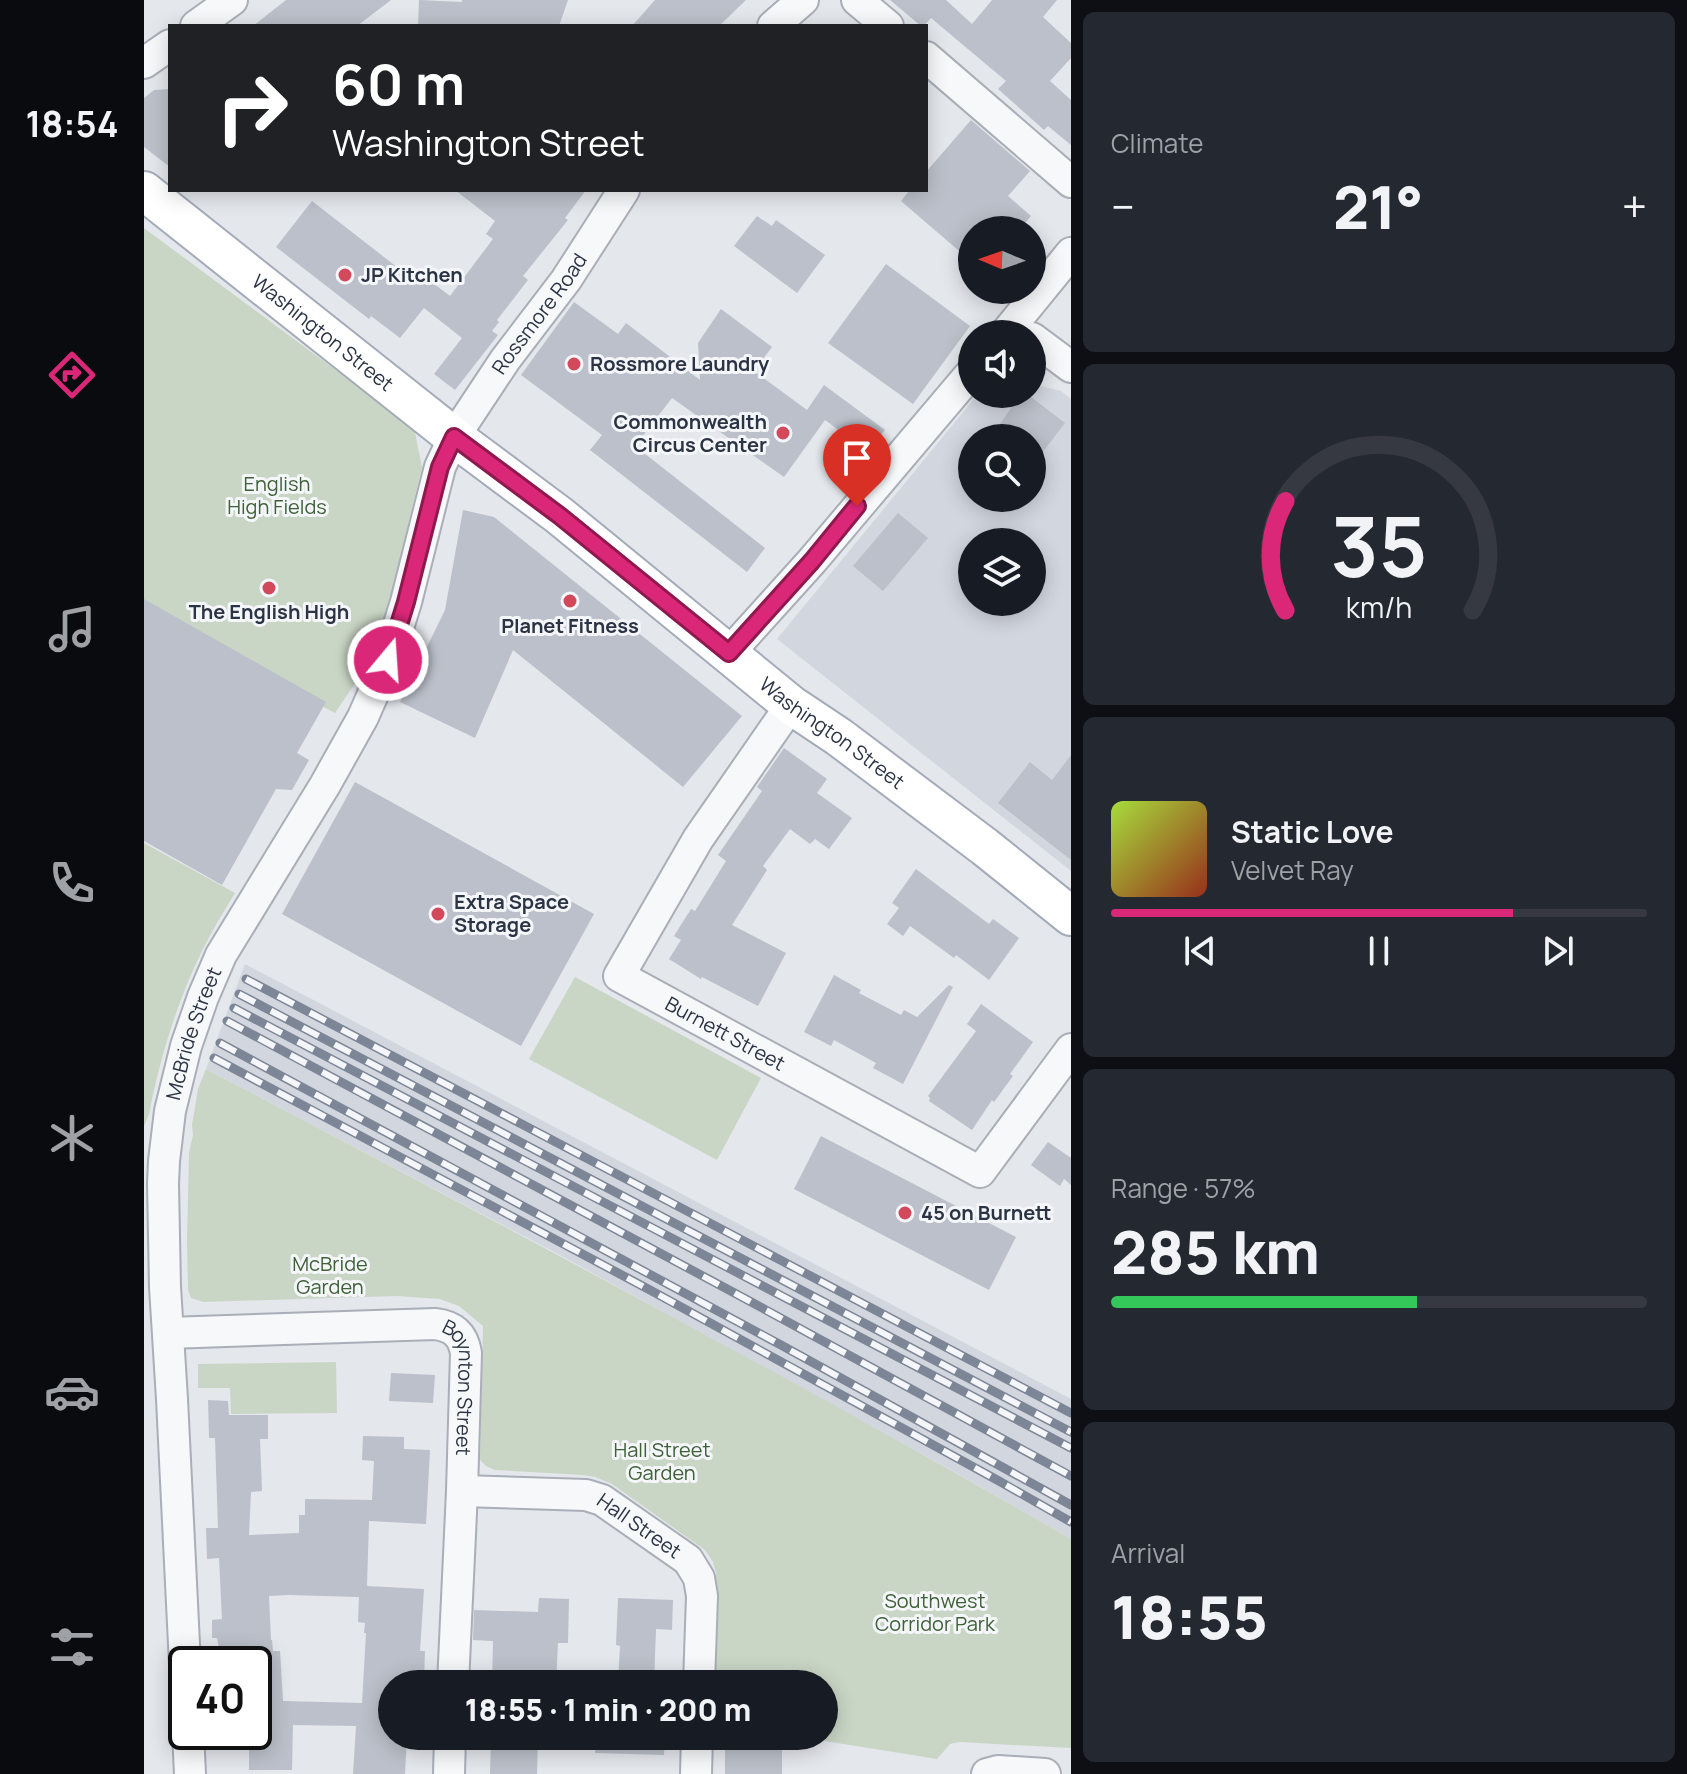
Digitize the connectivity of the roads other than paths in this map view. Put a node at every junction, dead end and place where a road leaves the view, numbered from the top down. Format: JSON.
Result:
{"nodes":[{"id":1,"x":232,"y":0,"type":"edge"},
{"id":2,"x":803,"y":0,"type":"edge"},
{"id":3,"x":857,"y":0,"type":"edge"},
{"id":4,"x":199,"y":24,"type":"edge"},
{"id":5,"x":775,"y":24,"type":"edge"},
{"id":6,"x":886,"y":24,"type":"edge"},
{"id":7,"x":168,"y":47,"type":"edge"},
{"id":8,"x":928,"y":59,"type":"edge"},
{"id":9,"x":144,"y":66,"type":"edge"},
{"id":10,"x":168,"y":71,"type":"edge"},
{"id":11,"x":1071,"y":182,"type":"edge"},
{"id":12,"x":144,"y":191,"type":"edge"},
{"id":13,"x":623,"y":192,"type":"edge"},
{"id":14,"x":1071,"y":253,"type":"edge"},
{"id":15,"x":1027,"y":320,"type":"edge"},
{"id":16,"x":1046,"y":350,"type":"edge"},
{"id":17,"x":1071,"y":367,"type":"edge"},
{"id":18,"x":958,"y":389,"type":"edge"},
{"id":19,"x":454,"y":437,"type":"junction"},
{"id":20,"x":729,"y":653,"type":"junction"},
{"id":21,"x":791,"y":705,"type":"junction"},
{"id":22,"x":1071,"y":916,"type":"edge"},
{"id":23,"x":1071,"y":1049,"type":"edge"},
{"id":24,"x":154,"y":1159,"type":"edge"},
{"id":25,"x":168,"y":1333,"type":"junction"},
{"id":26,"x":158,"y":1399,"type":"edge"},
{"id":27,"x":462,"y":1491,"type":"junction"},
{"id":28,"x":182,"y":1646,"type":"edge"},
{"id":29,"x":454,"y":1670,"type":"edge"},
{"id":30,"x":699,"y":1670,"type":"edge"},
{"id":31,"x":189,"y":1750,"type":"edge"},
{"id":32,"x":450,"y":1750,"type":"edge"},
{"id":33,"x":697,"y":1750,"type":"edge"},
{"id":34,"x":190,"y":1774,"type":"edge"},
{"id":35,"x":449,"y":1774,"type":"edge"},
{"id":36,"x":696,"y":1774,"type":"edge"},
{"id":37,"x":987,"y":1774,"type":"edge"},
{"id":38,"x":1045,"y":1774,"type":"edge"}],
"edges":[{"from":1,"to":4,"type":"street"},
{"from":2,"to":5,"type":"street"},
{"from":3,"to":6,"type":"street"},
{"from":7,"to":9,"type":"street"},
{"from":8,"to":11,"type":"street"},
{"from":9,"to":10,"type":"street"},
{"from":12,"to":19,"type":"main road","name":"Washington Street"},
{"from":13,"to":19,"type":"street","name":"Rossmore Road"},
{"from":14,"to":15,"type":"street"},
{"from":16,"to":17,"type":"street"},
{"from":18,"to":20,"type":"street"},
{"from":19,"to":20,"type":"main road","name":"Washington Street"},
{"from":19,"to":24,"type":"street","name":"McBride Street"},
{"from":20,"to":21,"type":"main road","name":"Washington Street"},
{"from":21,"to":22,"type":"main road","name":"Washington Street"},
{"from":21,"to":23,"type":"street","name":"Burnett Street"},
{"from":24,"to":25,"type":"street","name":"McBride Street"},
{"from":25,"to":26,"type":"street","name":"McBride Street"},
{"from":25,"to":27,"type":"street","name":"Boynton Street"},
{"from":26,"to":28,"type":"street","name":"McBride Street"},
{"from":27,"to":29,"type":"street","name":"Boynton Street"},
{"from":27,"to":30,"type":"street","name":"Hall Street"},
{"from":31,"to":34,"type":"street"},
{"from":32,"to":35,"type":"street"},
{"from":33,"to":36,"type":"street"},
{"from":37,"to":38,"type":"street"}]}
